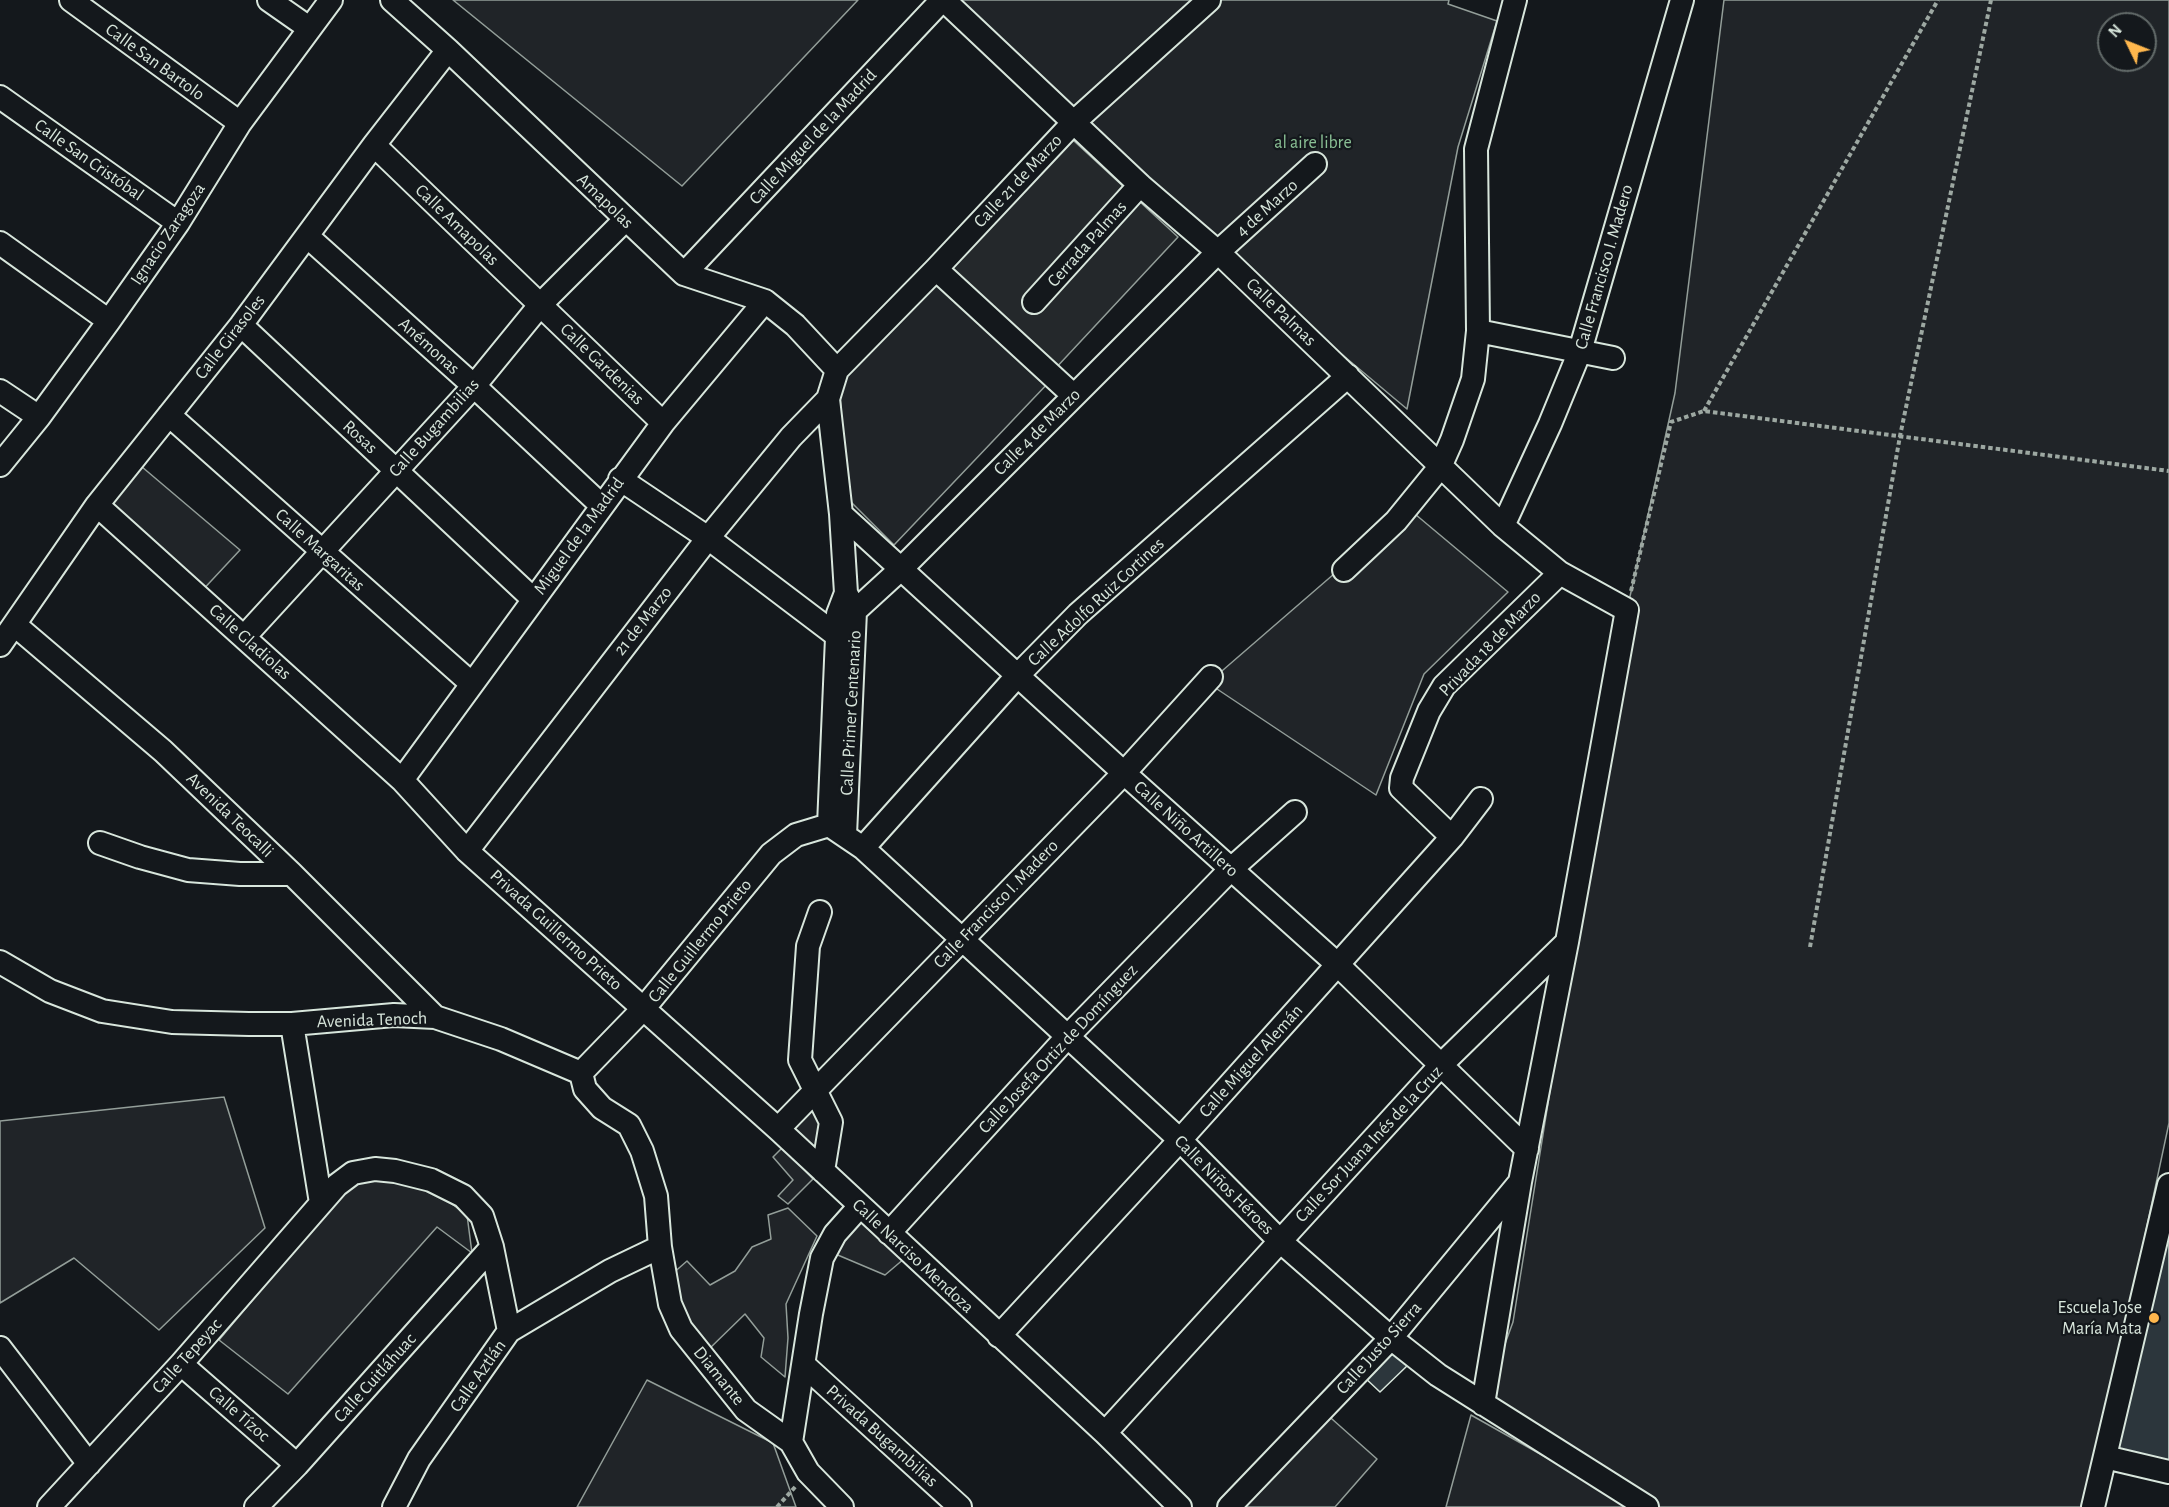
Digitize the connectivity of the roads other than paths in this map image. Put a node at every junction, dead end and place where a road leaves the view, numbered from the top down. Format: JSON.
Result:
{"nodes":[{"id":1,"x":70,"y":0,"type":"edge"},
{"id":2,"x":269,"y":0,"type":"edge"},
{"id":3,"x":331,"y":0,"type":"edge"},
{"id":4,"x":392,"y":0,"type":"edge"},
{"id":5,"x":943,"y":0,"type":"edge"},
{"id":6,"x":1209,"y":0,"type":"edge"},
{"id":7,"x":1515,"y":0,"type":"edge"},
{"id":8,"x":1682,"y":0,"type":"edge"},
{"id":9,"x":309,"y":28,"type":"junction"},
{"id":10,"x":448,"y":50,"type":"junction"},
{"id":11,"x":0,"y":97,"type":"edge"},
{"id":12,"x":1074,"y":122,"type":"junction"},
{"id":13,"x":240,"y":123,"type":"junction"},
{"id":14,"x":374,"y":145,"type":"junction"},
{"id":15,"x":1316,"y":164,"type":"dead end"},
{"id":16,"x":1140,"y":185,"type":"junction"},
{"id":17,"x":625,"y":220,"type":"junction"},
{"id":18,"x":178,"y":223,"type":"junction"},
{"id":19,"x":307,"y":236,"type":"junction"},
{"id":20,"x":0,"y":243,"type":"edge"},
{"id":21,"x":1218,"y":252,"type":"junction"},
{"id":22,"x":936,"y":269,"type":"junction"},
{"id":23,"x":684,"y":274,"type":"junction"},
{"id":24,"x":765,"y":301,"type":"junction"},
{"id":25,"x":1034,"y":302,"type":"dead end"},
{"id":26,"x":541,"y":304,"type":"junction"},
{"id":27,"x":109,"y":321,"type":"junction"},
{"id":28,"x":241,"y":325,"type":"junction"},
{"id":29,"x":1478,"y":332,"type":"junction"},
{"id":30,"x":1580,"y":351,"type":"junction"},
{"id":31,"x":1613,"y":358,"type":"dead end"},
{"id":32,"x":837,"y":370,"type":"junction"},
{"id":33,"x":1348,"y":376,"type":"junction"},
{"id":34,"x":474,"y":386,"type":"junction"},
{"id":35,"x":0,"y":391,"type":"edge"},
{"id":36,"x":1073,"y":395,"type":"junction"},
{"id":37,"x":828,"y":399,"type":"junction"},
{"id":38,"x":169,"y":415,"type":"junction"},
{"id":39,"x":39,"y":417,"type":"junction"},
{"id":40,"x":663,"y":423,"type":"junction"},
{"id":41,"x":0,"y":465,"type":"edge"},
{"id":42,"x":1440,"y":467,"type":"junction"},
{"id":43,"x":396,"y":471,"type":"junction"},
{"id":44,"x":620,"y":479,"type":"junction"},
{"id":45,"x":97,"y":506,"type":"junction"},
{"id":46,"x":602,"y":506,"type":"junction"},
{"id":47,"x":841,"y":514,"type":"junction"},
{"id":48,"x":1503,"y":526,"type":"junction"},
{"id":49,"x":708,"y":538,"type":"junction"},
{"id":50,"x":322,"y":552,"type":"junction"},
{"id":51,"x":902,"y":568,"type":"junction"},
{"id":52,"x":1344,"y":570,"type":"dead end"},
{"id":53,"x":1560,"y":573,"type":"junction"},
{"id":54,"x":533,"y":599,"type":"junction"},
{"id":55,"x":851,"y":602,"type":"junction"},
{"id":56,"x":15,"y":625,"type":"junction"},
{"id":57,"x":836,"y":635,"type":"junction"},
{"id":58,"x":244,"y":637,"type":"junction"},
{"id":59,"x":0,"y":645,"type":"edge"},
{"id":60,"x":1018,"y":675,"type":"junction"},
{"id":61,"x":1211,"y":677,"type":"dead end"},
{"id":62,"x":472,"y":684,"type":"junction"},
{"id":63,"x":1124,"y":773,"type":"junction"},
{"id":64,"x":402,"y":780,"type":"junction"},
{"id":65,"x":1481,"y":799,"type":"dead end"},
{"id":66,"x":1295,"y":812,"type":"dead end"},
{"id":67,"x":846,"y":836,"type":"junction"},
{"id":68,"x":1452,"y":837,"type":"junction"},
{"id":69,"x":100,"y":843,"type":"dead end"},
{"id":70,"x":467,"y":851,"type":"junction"},
{"id":71,"x":1230,"y":870,"type":"junction"},
{"id":72,"x":292,"y":874,"type":"junction"},
{"id":73,"x":820,"y":912,"type":"dead end"},
{"id":74,"x":961,"y":939,"type":"junction"},
{"id":75,"x":1567,"y":942,"type":"junction"},
{"id":76,"x":0,"y":962,"type":"edge"},
{"id":77,"x":1337,"y":964,"type":"junction"},
{"id":78,"x":644,"y":1008,"type":"junction"},
{"id":79,"x":435,"y":1017,"type":"junction"},
{"id":80,"x":292,"y":1024,"type":"junction"},
{"id":81,"x":1068,"y":1036,"type":"junction"},
{"id":82,"x":1441,"y":1065,"type":"junction"},
{"id":83,"x":580,"y":1074,"type":"junction"},
{"id":84,"x":814,"y":1091,"type":"junction"},
{"id":85,"x":778,"y":1129,"type":"junction"},
{"id":86,"x":1180,"y":1140,"type":"junction"},
{"id":87,"x":1527,"y":1149,"type":"junction"},
{"id":88,"x":823,"y":1171,"type":"junction"},
{"id":89,"x":1520,"y":1182,"type":"junction"},
{"id":90,"x":2169,"y":1185,"type":"edge"},
{"id":91,"x":321,"y":1203,"type":"junction"},
{"id":92,"x":860,"y":1206,"type":"junction"},
{"id":93,"x":889,"y":1233,"type":"junction"},
{"id":94,"x":1280,"y":1241,"type":"junction"},
{"id":95,"x":492,"y":1247,"type":"junction"},
{"id":96,"x":660,"y":1247,"type":"junction"},
{"id":97,"x":509,"y":1331,"type":"junction"},
{"id":98,"x":999,"y":1336,"type":"junction"},
{"id":99,"x":1391,"y":1338,"type":"junction"},
{"id":100,"x":0,"y":1348,"type":"edge"},
{"id":101,"x":181,"y":1364,"type":"junction"},
{"id":102,"x":804,"y":1365,"type":"junction"},
{"id":103,"x":1483,"y":1404,"type":"junction"},
{"id":104,"x":1105,"y":1433,"type":"junction"},
{"id":105,"x":791,"y":1442,"type":"junction"},
{"id":106,"x":2105,"y":1457,"type":"junction"},
{"id":107,"x":89,"y":1464,"type":"junction"},
{"id":108,"x":297,"y":1465,"type":"junction"},
{"id":109,"x":2169,"y":1472,"type":"edge"},
{"id":110,"x":49,"y":1507,"type":"edge"},
{"id":111,"x":256,"y":1507,"type":"edge"},
{"id":112,"x":394,"y":1507,"type":"edge"},
{"id":113,"x":842,"y":1507,"type":"edge"},
{"id":114,"x":960,"y":1507,"type":"edge"},
{"id":115,"x":1180,"y":1507,"type":"edge"},
{"id":116,"x":1229,"y":1507,"type":"edge"},
{"id":117,"x":1647,"y":1507,"type":"edge"},
{"id":118,"x":2093,"y":1507,"type":"edge"}],
"edges":[{"from":1,"to":13,"type":"street","name":"Calle San Bartolo"},
{"from":2,"to":9,"type":"street"},
{"from":3,"to":9,"type":"street","name":"Ignacio Zaragoza"},
{"from":4,"to":10,"type":"street","name":"Amapolas"},
{"from":5,"to":12,"type":"street","name":"Calle Palmas"},
{"from":5,"to":23,"type":"street","name":"Calle Miguel de la Madrid"},
{"from":6,"to":12,"type":"street","name":"Calle 21 de Marzo"},
{"from":7,"to":29,"type":"street"},
{"from":8,"to":30,"type":"street","name":"Calle Francisco I. Madero"},
{"from":9,"to":13,"type":"street","name":"Ignacio Zaragoza"},
{"from":10,"to":14,"type":"street","name":"Calle Girasoles"},
{"from":10,"to":17,"type":"street","name":"Amapolas"},
{"from":11,"to":18,"type":"street","name":"Calle San Cristóbal"},
{"from":12,"to":16,"type":"street","name":"Calle Palmas"},
{"from":12,"to":22,"type":"street","name":"Calle 21 de Marzo"},
{"from":13,"to":18,"type":"street","name":"Ignacio Zaragoza"},
{"from":14,"to":19,"type":"street","name":"Calle Girasoles"},
{"from":14,"to":26,"type":"street","name":"Calle Amapolas"},
{"from":15,"to":21,"type":"street","name":"4 de Marzo"},
{"from":16,"to":21,"type":"street","name":"Calle Palmas"},
{"from":16,"to":25,"type":"street","name":"Cerrada Palmas"},
{"from":17,"to":23,"type":"street","name":"Amapolas"},
{"from":17,"to":26,"type":"street","name":"Calle Bugambilias"},
{"from":18,"to":27,"type":"street","name":"Ignacio Zaragoza"},
{"from":19,"to":28,"type":"street","name":"Calle Girasoles"},
{"from":19,"to":34,"type":"street","name":"Anémonas"},
{"from":20,"to":27,"type":"street"},
{"from":21,"to":33,"type":"street","name":"Calle Palmas"},
{"from":21,"to":36,"type":"street","name":"Calle 4 de Marzo"},
{"from":22,"to":32,"type":"street","name":"Calle 21 de Marzo"},
{"from":22,"to":36,"type":"street"},
{"from":23,"to":24,"type":"street","name":"Amapolas"},
{"from":24,"to":32,"type":"street","name":"Amapolas"},
{"from":24,"to":40,"type":"street","name":"Miguel de la Madrid"},
{"from":26,"to":34,"type":"street","name":"Calle Bugambilias"},
{"from":26,"to":40,"type":"street","name":"Calle Gardenias"},
{"from":27,"to":39,"type":"street","name":"Ignacio Zaragoza"},
{"from":28,"to":38,"type":"street","name":"Calle Girasoles"},
{"from":28,"to":43,"type":"street","name":"Rosas"},
{"from":29,"to":30,"type":"street"},
{"from":29,"to":42,"type":"street"},
{"from":30,"to":31,"type":"street"},
{"from":30,"to":48,"type":"street","name":"Calle Francisco I. Madero"},
{"from":32,"to":37,"type":"street","name":"Calle Primer Centenario"},
{"from":33,"to":42,"type":"street","name":"Calle Palmas"},
{"from":33,"to":60,"type":"street","name":"Calle Adolfo Ruiz Cortines"},
{"from":34,"to":43,"type":"street","name":"Calle Bugambilias"},
{"from":34,"to":46,"type":"street","name":"Anémonas"},
{"from":35,"to":39,"type":"street"},
{"from":36,"to":51,"type":"street","name":"Calle 4 de Marzo"},
{"from":37,"to":47,"type":"street","name":"Calle Primer Centenario"},
{"from":37,"to":49,"type":"street","name":"21 de Marzo"},
{"from":38,"to":45,"type":"street","name":"Calle Girasoles"},
{"from":38,"to":50,"type":"street","name":"Calle Margaritas"},
{"from":39,"to":41,"type":"street","name":"Ignacio Zaragoza"},
{"from":40,"to":44,"type":"street","name":"Miguel de la Madrid"},
{"from":42,"to":48,"type":"street","name":"Calle Palmas"},
{"from":42,"to":52,"type":"street"},
{"from":43,"to":50,"type":"street","name":"Calle Bugambilias"},
{"from":43,"to":54,"type":"street","name":"Rosas"},
{"from":44,"to":46,"type":"street","name":"Miguel de la Madrid"},
{"from":44,"to":49,"type":"street"},
{"from":45,"to":56,"type":"street","name":"Calle Girasoles"},
{"from":45,"to":58,"type":"street","name":"Calle Gladiolas"},
{"from":46,"to":54,"type":"street","name":"Miguel de la Madrid"},
{"from":47,"to":51,"type":"street","name":"Calle Niño Artillero"},
{"from":47,"to":55,"type":"street","name":"Calle Primer Centenario"},
{"from":48,"to":53,"type":"street","name":"Calle Palmas"},
{"from":49,"to":57,"type":"street"},
{"from":49,"to":70,"type":"street","name":"21 de Marzo"},
{"from":50,"to":58,"type":"street","name":"Calle Bugambilias"},
{"from":50,"to":62,"type":"street","name":"Calle Margaritas"},
{"from":51,"to":55,"type":"street","name":"Calle 4 de Marzo"},
{"from":51,"to":60,"type":"street","name":"Calle Niño Artillero"},
{"from":53,"to":68,"type":"street","name":"Privada 18 de Marzo"},
{"from":53,"to":75,"type":"street","name":"Calle Palmas"},
{"from":54,"to":62,"type":"street","name":"Miguel de la Madrid"},
{"from":55,"to":57,"type":"street","name":"Calle Primer Centenario"},
{"from":55,"to":67,"type":"street","name":"Calle Primer Centenario"},
{"from":56,"to":59,"type":"street","name":"Calle Girasoles"},
{"from":56,"to":72,"type":"street","name":"Avenida Teocalli"},
{"from":57,"to":67,"type":"street","name":"Calle Primer Centenario"},
{"from":58,"to":64,"type":"street","name":"Calle Gladiolas"},
{"from":60,"to":63,"type":"street","name":"Calle Niño Artillero"},
{"from":60,"to":67,"type":"street","name":"Calle Adolfo Ruiz Cortines"},
{"from":61,"to":63,"type":"street","name":"Calle Francisco I. Madero"},
{"from":62,"to":64,"type":"street","name":"Miguel de la Madrid"},
{"from":63,"to":71,"type":"street","name":"Calle Niño Artillero"},
{"from":63,"to":74,"type":"street","name":"Calle Francisco I. Madero"},
{"from":64,"to":70,"type":"street"},
{"from":65,"to":68,"type":"street","name":"Calle Miguel Alemán"},
{"from":66,"to":71,"type":"street","name":"Calle Josefa Ortiz de Domínguez"},
{"from":67,"to":74,"type":"street","name":"Calle Niños Héroes"},
{"from":67,"to":78,"type":"street","name":"Calle Guillermo Prieto"},
{"from":68,"to":77,"type":"street","name":"Calle Miguel Alemán"},
{"from":69,"to":72,"type":"street"},
{"from":70,"to":78,"type":"street","name":"Privada Guillermo Prieto"},
{"from":71,"to":77,"type":"street","name":"Calle Niño Artillero"},
{"from":71,"to":81,"type":"street","name":"Calle Josefa Ortiz de Domínguez"},
{"from":72,"to":79,"type":"street","name":"Avenida Teocalli"},
{"from":73,"to":84,"type":"street"},
{"from":74,"to":81,"type":"street","name":"Calle Niños Héroes"},
{"from":74,"to":84,"type":"street","name":"Calle Francisco I. Madero"},
{"from":75,"to":82,"type":"street","name":"Calle Sor Juana Inés de la Cruz"},
{"from":75,"to":87,"type":"street"},
{"from":76,"to":80,"type":"street","name":"Avenida Tenoch"},
{"from":77,"to":82,"type":"street","name":"Calle Niño Artillero"},
{"from":77,"to":86,"type":"street","name":"Calle Miguel Alemán"},
{"from":78,"to":83,"type":"street","name":"Calle Guillermo Prieto"},
{"from":78,"to":85,"type":"street","name":"Calle Narciso Mendoza"},
{"from":79,"to":80,"type":"street","name":"Avenida Tenoch"},
{"from":79,"to":83,"type":"street","name":"Avenida Tenoch"},
{"from":80,"to":91,"type":"street"},
{"from":81,"to":86,"type":"street","name":"Calle Niños Héroes"},
{"from":81,"to":93,"type":"street","name":"Calle Josefa Ortiz de Domínguez"},
{"from":82,"to":87,"type":"street","name":"Calle Niño Artillero"},
{"from":82,"to":94,"type":"street","name":"Calle Sor Juana Inés de la Cruz"},
{"from":83,"to":96,"type":"street"},
{"from":84,"to":85,"type":"street","name":"Calle Francisco I. Madero"},
{"from":84,"to":88,"type":"street"},
{"from":85,"to":88,"type":"street","name":"Calle Narciso Mendoza"},
{"from":86,"to":94,"type":"street","name":"Calle Niños Héroes"},
{"from":86,"to":98,"type":"street","name":"Calle Miguel Alemán"},
{"from":87,"to":89,"type":"street"},
{"from":88,"to":92,"type":"street","name":"Calle Narciso Mendoza"},
{"from":89,"to":99,"type":"street","name":"Calle Justo Sierra"},
{"from":89,"to":103,"type":"street"},
{"from":90,"to":106,"type":"street"},
{"from":91,"to":95,"type":"street","name":"Calle Tepeyac"},
{"from":91,"to":101,"type":"street","name":"Calle Tepeyac"},
{"from":92,"to":93,"type":"street","name":"Calle Narciso Mendoza"},
{"from":92,"to":102,"type":"street"},
{"from":93,"to":98,"type":"street","name":"Calle Narciso Mendoza"},
{"from":94,"to":99,"type":"street","name":"Calle Niños Héroes"},
{"from":94,"to":104,"type":"street","name":"Calle Sor Juana Inés de la Cruz"},
{"from":95,"to":97,"type":"street","name":"Calle Tepeyac"},
{"from":95,"to":108,"type":"street","name":"Calle Cuitláhuac"},
{"from":96,"to":97,"type":"street","name":"Calle Aztlán"},
{"from":96,"to":105,"type":"street","name":"Diamante"},
{"from":97,"to":112,"type":"street","name":"Calle Aztlán"},
{"from":98,"to":104,"type":"street","name":"Calle Narciso Mendoza"},
{"from":99,"to":103,"type":"street","name":"Calle Niños Héroes"},
{"from":99,"to":116,"type":"street","name":"Calle Justo Sierra"},
{"from":100,"to":107,"type":"street"},
{"from":101,"to":107,"type":"street","name":"Calle Tepeyac"},
{"from":101,"to":108,"type":"street","name":"Calle Tízoc"},
{"from":102,"to":105,"type":"street"},
{"from":102,"to":114,"type":"street","name":"Privada Bugambilias"},
{"from":103,"to":117,"type":"street","name":"Calle Niños Héroes"},
{"from":104,"to":115,"type":"street","name":"Calle Narciso Mendoza"},
{"from":105,"to":113,"type":"street","name":"Diamante"},
{"from":106,"to":109,"type":"street"},
{"from":106,"to":118,"type":"street"},
{"from":107,"to":110,"type":"street","name":"Calle Tepeyac"},
{"from":108,"to":111,"type":"street","name":"Calle Cuitláhuac"}]}
